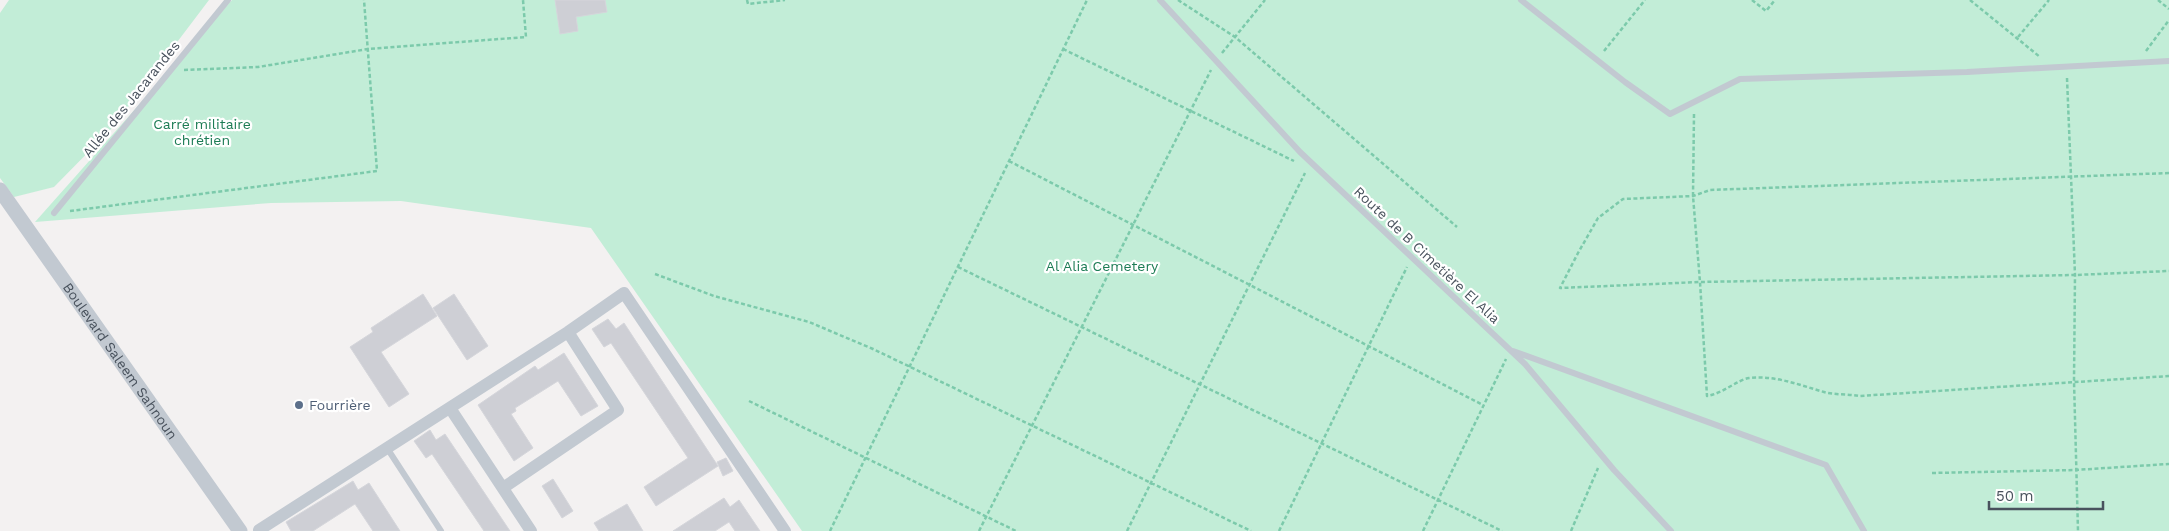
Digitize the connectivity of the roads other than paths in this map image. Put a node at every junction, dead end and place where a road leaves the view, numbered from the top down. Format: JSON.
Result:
{"nodes":[{"id":1,"x":228,"y":0,"type":"edge"},
{"id":2,"x":1160,"y":0,"type":"edge"},
{"id":3,"x":1522,"y":0,"type":"edge"},
{"id":4,"x":2169,"y":61,"type":"edge"},
{"id":5,"x":0,"y":190,"type":"edge"},
{"id":6,"x":54,"y":213,"type":"road end"},
{"id":7,"x":568,"y":332,"type":"junction"},
{"id":8,"x":1510,"y":350,"type":"junction"},
{"id":9,"x":450,"y":408,"type":"junction"},
{"id":10,"x":387,"y":448,"type":"junction"},
{"id":11,"x":503,"y":488,"type":"junction"},
{"id":12,"x":259,"y":530,"type":"edge"},
{"id":13,"x":240,"y":531,"type":"edge"},
{"id":14,"x":441,"y":531,"type":"edge"},
{"id":15,"x":531,"y":531,"type":"edge"},
{"id":16,"x":785,"y":531,"type":"edge"},
{"id":17,"x":1671,"y":531,"type":"edge"},
{"id":18,"x":1864,"y":531,"type":"edge"}],
"edges":[{"from":1,"to":6,"type":"lane","name":"Allée des Jacarandes"},
{"from":2,"to":8,"type":"lane","name":"Route de B Cimetière El Alia"},
{"from":3,"to":4,"type":"lane"},
{"from":5,"to":13,"type":"street","name":"Boulevard Saleem Sahnoun"},
{"from":7,"to":9,"type":"street"},
{"from":7,"to":11,"type":"street"},
{"from":7,"to":16,"type":"street"},
{"from":8,"to":17,"type":"lane","name":"Route de B Cimetière El Alia"},
{"from":8,"to":18,"type":"lane"},
{"from":9,"to":10,"type":"street"},
{"from":9,"to":11,"type":"street"},
{"from":10,"to":12,"type":"street"},
{"from":10,"to":14,"type":"lane"},
{"from":11,"to":15,"type":"street"}]}
